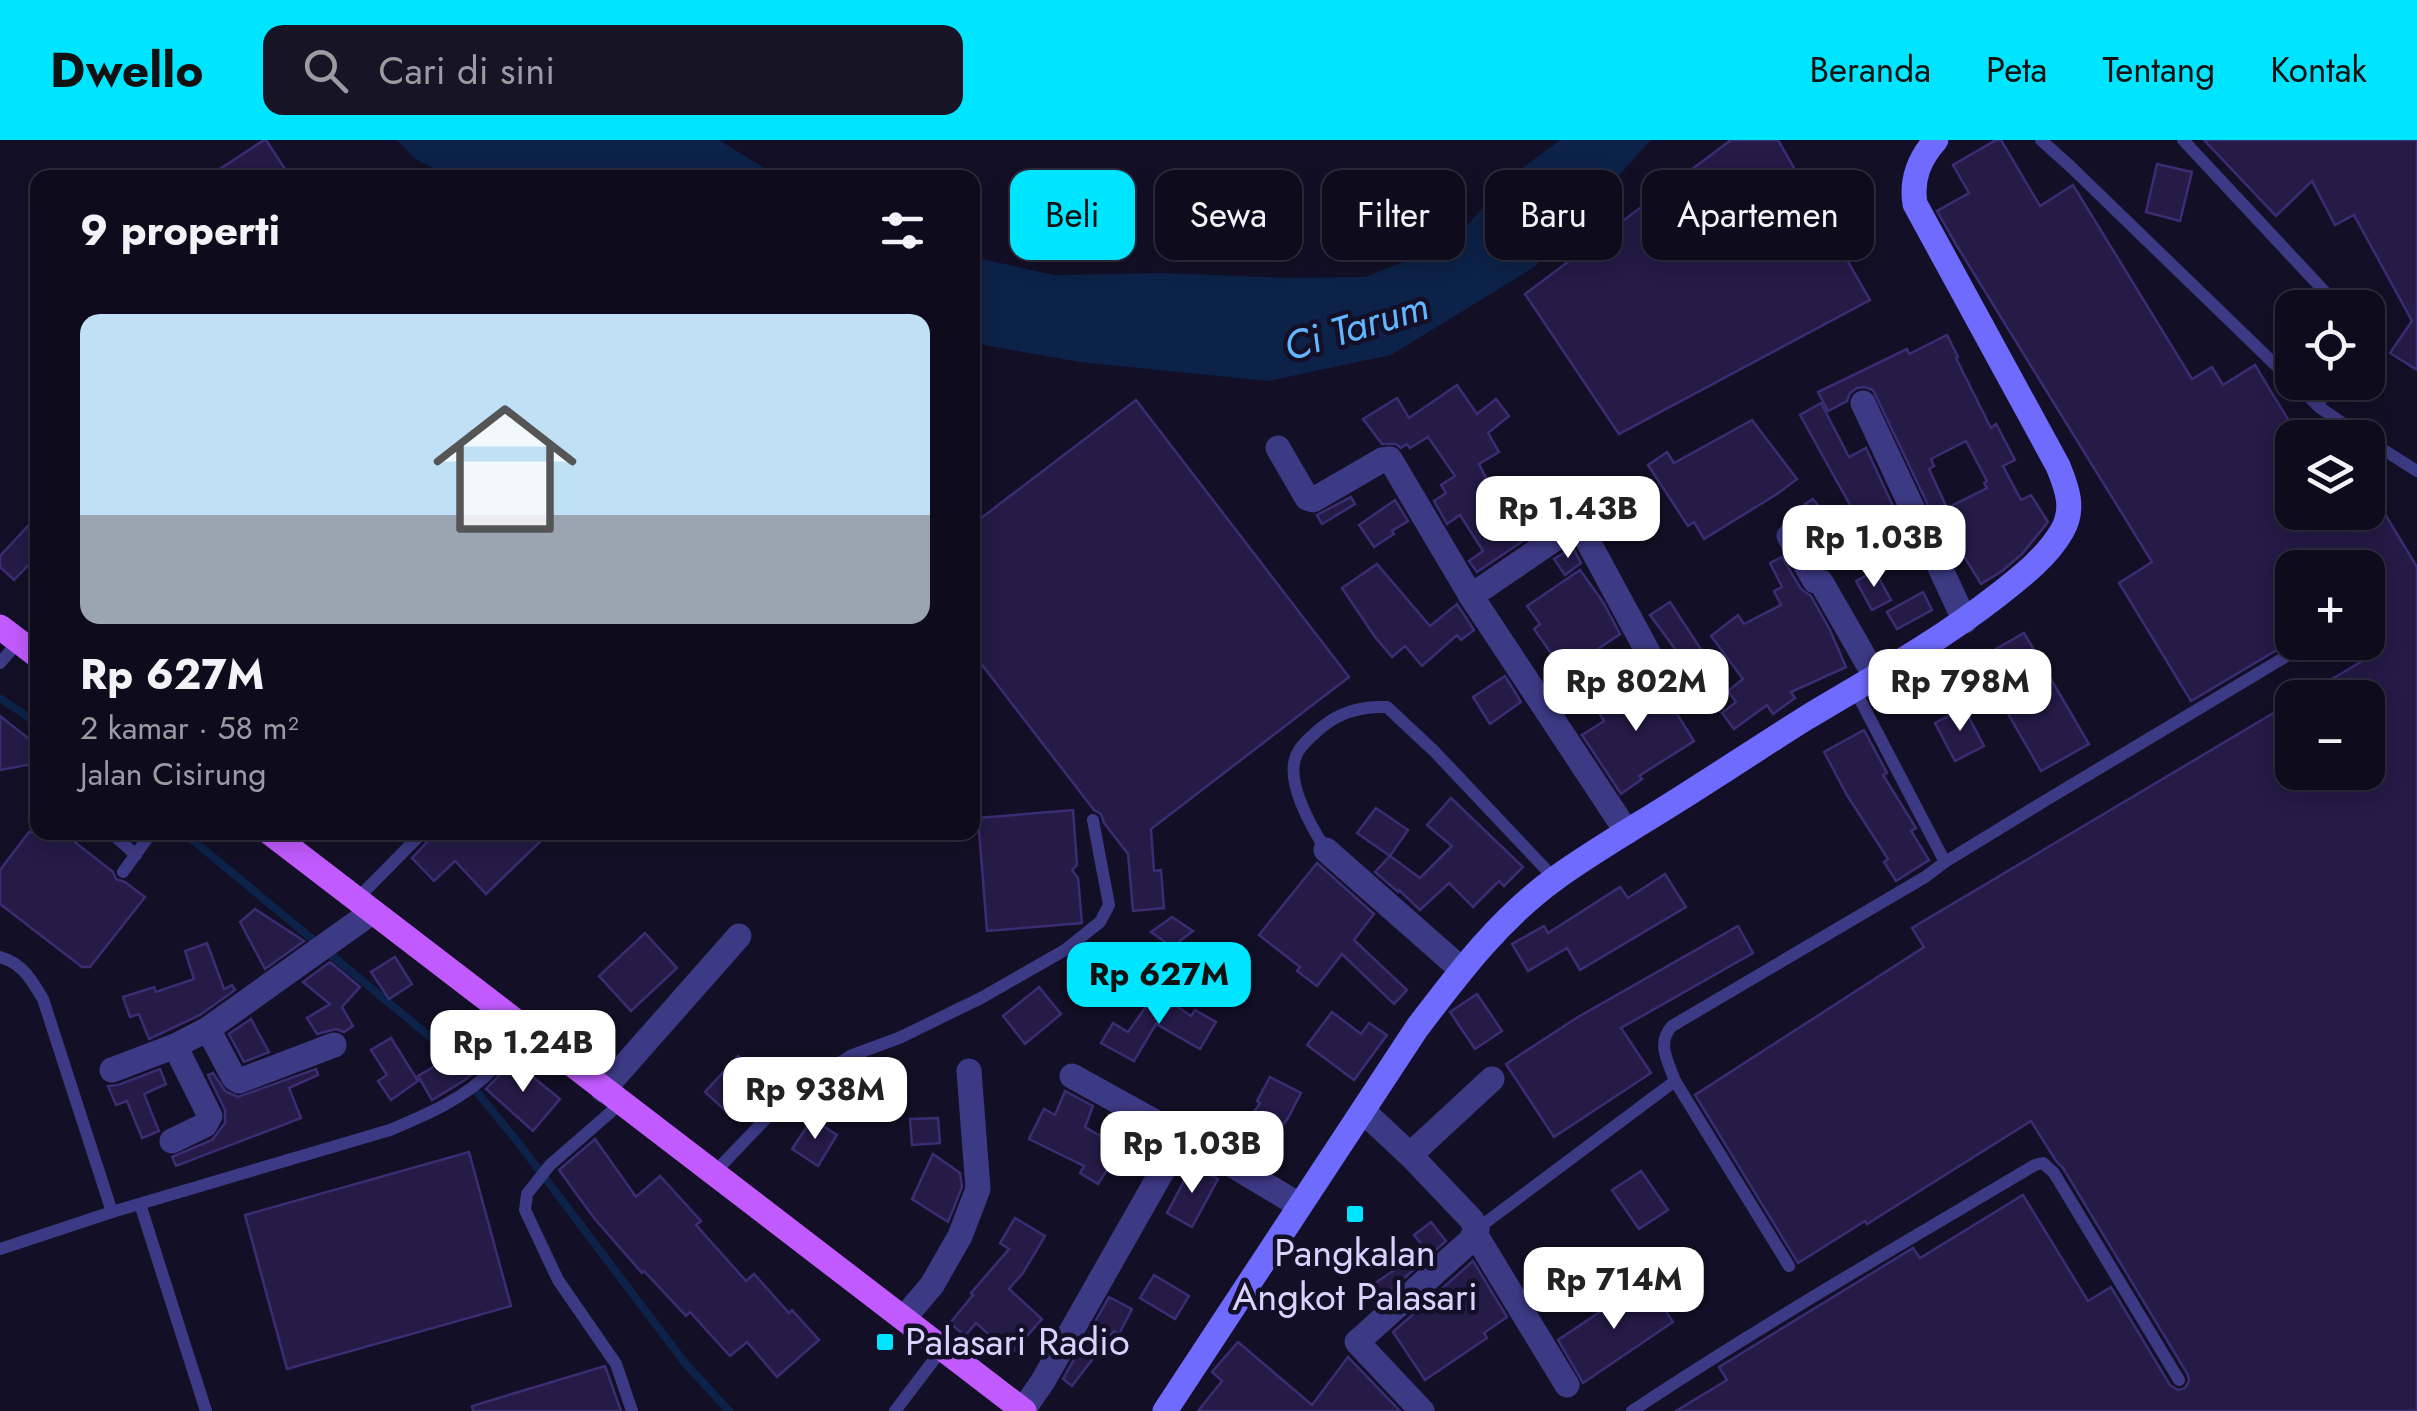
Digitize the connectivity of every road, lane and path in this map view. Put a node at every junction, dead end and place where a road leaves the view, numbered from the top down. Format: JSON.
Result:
{"nodes":[{"id":1,"x":1936,"y":140,"type":"edge"},
{"id":2,"x":2041,"y":140,"type":"edge"},
{"id":3,"x":2183,"y":140,"type":"edge"},
{"id":4,"x":2323,"y":290,"type":"edge"},
{"id":5,"x":2275,"y":364,"type":"edge"},
{"id":6,"x":2312,"y":400,"type":"edge"},
{"id":7,"x":2322,"y":400,"type":"edge"},
{"id":8,"x":1864,"y":403,"type":"dead end"},
{"id":9,"x":2320,"y":407,"type":"junction"},
{"id":10,"x":2339,"y":420,"type":"edge"},
{"id":11,"x":1278,"y":448,"type":"dead end"},
{"id":12,"x":2385,"y":451,"type":"edge"},
{"id":13,"x":2417,"y":471,"type":"edge"},
{"id":14,"x":1789,"y":536,"type":"dead end"},
{"id":15,"x":1471,"y":596,"type":"junction"},
{"id":16,"x":1965,"y":621,"type":"junction"},
{"id":17,"x":1649,"y":654,"type":"dead end"},
{"id":18,"x":2280,"y":660,"type":"edge"},
{"id":19,"x":1865,"y":683,"type":"junction"},
{"id":20,"x":1094,"y":820,"type":"dead end"},
{"id":21,"x":1627,"y":832,"type":"junction"},
{"id":22,"x":119,"y":840,"type":"edge"},
{"id":23,"x":146,"y":840,"type":"edge"},
{"id":24,"x":279,"y":840,"type":"edge"},
{"id":25,"x":417,"y":840,"type":"edge"},
{"id":26,"x":1326,"y":850,"type":"joint"},
{"id":27,"x":136,"y":854,"type":"junction"},
{"id":28,"x":1945,"y":862,"type":"junction"},
{"id":29,"x":123,"y":872,"type":"dead end"},
{"id":30,"x":1555,"y":879,"type":"junction"},
{"id":31,"x":364,"y":906,"type":"junction"},
{"id":32,"x":738,"y":936,"type":"dead end"},
{"id":33,"x":0,"y":957,"type":"edge"},
{"id":34,"x":1462,"y":969,"type":"junction"},
{"id":35,"x":523,"y":1028,"type":"junction"},
{"id":36,"x":208,"y":1029,"type":"junction"},
{"id":37,"x":334,"y":1045,"type":"dead end"},
{"id":38,"x":175,"y":1046,"type":"junction"},
{"id":39,"x":112,"y":1070,"type":"dead end"},
{"id":40,"x":970,"y":1071,"type":"dead end"},
{"id":41,"x":1072,"y":1076,"type":"dead end"},
{"id":42,"x":1492,"y":1079,"type":"dead end"},
{"id":43,"x":1675,"y":1081,"type":"junction"},
{"id":44,"x":612,"y":1097,"type":"junction"},
{"id":45,"x":1364,"y":1111,"type":"junction"},
{"id":46,"x":1181,"y":1138,"type":"junction"},
{"id":47,"x":172,"y":1141,"type":"dead end"},
{"id":48,"x":1410,"y":1154,"type":"junction"},
{"id":49,"x":712,"y":1174,"type":"junction"},
{"id":50,"x":140,"y":1204,"type":"junction"},
{"id":51,"x":1299,"y":1206,"type":"junction"},
{"id":52,"x":112,"y":1212,"type":"junction"},
{"id":53,"x":1476,"y":1232,"type":"junction"},
{"id":54,"x":0,"y":1249,"type":"edge"},
{"id":55,"x":1789,"y":1266,"type":"dead end"},
{"id":56,"x":904,"y":1318,"type":"junction"},
{"id":57,"x":943,"y":1348,"type":"junction"},
{"id":58,"x":2179,"y":1380,"type":"dead end"},
{"id":59,"x":1566,"y":1386,"type":"dead end"},
{"id":60,"x":1023,"y":1410,"type":"edge"},
{"id":61,"x":206,"y":1411,"type":"edge"},
{"id":62,"x":632,"y":1411,"type":"edge"},
{"id":63,"x":895,"y":1411,"type":"edge"},
{"id":64,"x":1165,"y":1411,"type":"edge"},
{"id":65,"x":1422,"y":1411,"type":"edge"},
{"id":66,"x":1632,"y":1411,"type":"edge"}],
"edges":[{"from":1,"to":16,"type":"main road"},
{"from":2,"to":5,"type":"lane"},
{"from":3,"to":4,"type":"lane"},
{"from":6,"to":9,"type":"lane"},
{"from":7,"to":9,"type":"lane"},
{"from":8,"to":16,"type":"street"},
{"from":9,"to":10,"type":"lane"},
{"from":11,"to":15,"type":"street"},
{"from":12,"to":13,"type":"lane"},
{"from":14,"to":19,"type":"street"},
{"from":15,"to":17,"type":"street"},
{"from":15,"to":21,"type":"street"},
{"from":16,"to":19,"type":"main road"},
{"from":18,"to":28,"type":"lane"},
{"from":19,"to":21,"type":"main road"},
{"from":19,"to":28,"type":"lane"},
{"from":20,"to":49,"type":"lane"},
{"from":21,"to":30,"type":"main road"},
{"from":22,"to":27,"type":"lane"},
{"from":23,"to":27,"type":"lane"},
{"from":24,"to":31,"type":"main road"},
{"from":25,"to":31,"type":"lane"},
{"from":26,"to":30,"type":"lane"},
{"from":26,"to":34,"type":"street"},
{"from":27,"to":29,"type":"lane"},
{"from":28,"to":43,"type":"lane"},
{"from":30,"to":34,"type":"main road"},
{"from":31,"to":35,"type":"main road"},
{"from":31,"to":36,"type":"street"},
{"from":32,"to":44,"type":"street"},
{"from":33,"to":52,"type":"lane"},
{"from":34,"to":45,"type":"main road"},
{"from":35,"to":44,"type":"main road"},
{"from":35,"to":50,"type":"lane"},
{"from":36,"to":37,"type":"street"},
{"from":36,"to":38,"type":"street"},
{"from":38,"to":39,"type":"street"},
{"from":38,"to":47,"type":"street"},
{"from":40,"to":56,"type":"street"},
{"from":41,"to":46,"type":"street"},
{"from":42,"to":48,"type":"street"},
{"from":43,"to":53,"type":"lane"},
{"from":43,"to":55,"type":"lane"},
{"from":44,"to":49,"type":"main road"},
{"from":44,"to":62,"type":"lane"},
{"from":45,"to":48,"type":"street"},
{"from":45,"to":51,"type":"main road"},
{"from":46,"to":51,"type":"street"},
{"from":46,"to":60,"type":"street"},
{"from":48,"to":53,"type":"street"},
{"from":49,"to":56,"type":"main road"},
{"from":50,"to":52,"type":"lane"},
{"from":50,"to":61,"type":"lane"},
{"from":51,"to":64,"type":"main road"},
{"from":52,"to":54,"type":"lane"},
{"from":53,"to":59,"type":"street"},
{"from":53,"to":65,"type":"street"},
{"from":56,"to":57,"type":"main road"},
{"from":57,"to":60,"type":"main road"},
{"from":57,"to":63,"type":"lane"},
{"from":58,"to":66,"type":"lane"}]}
